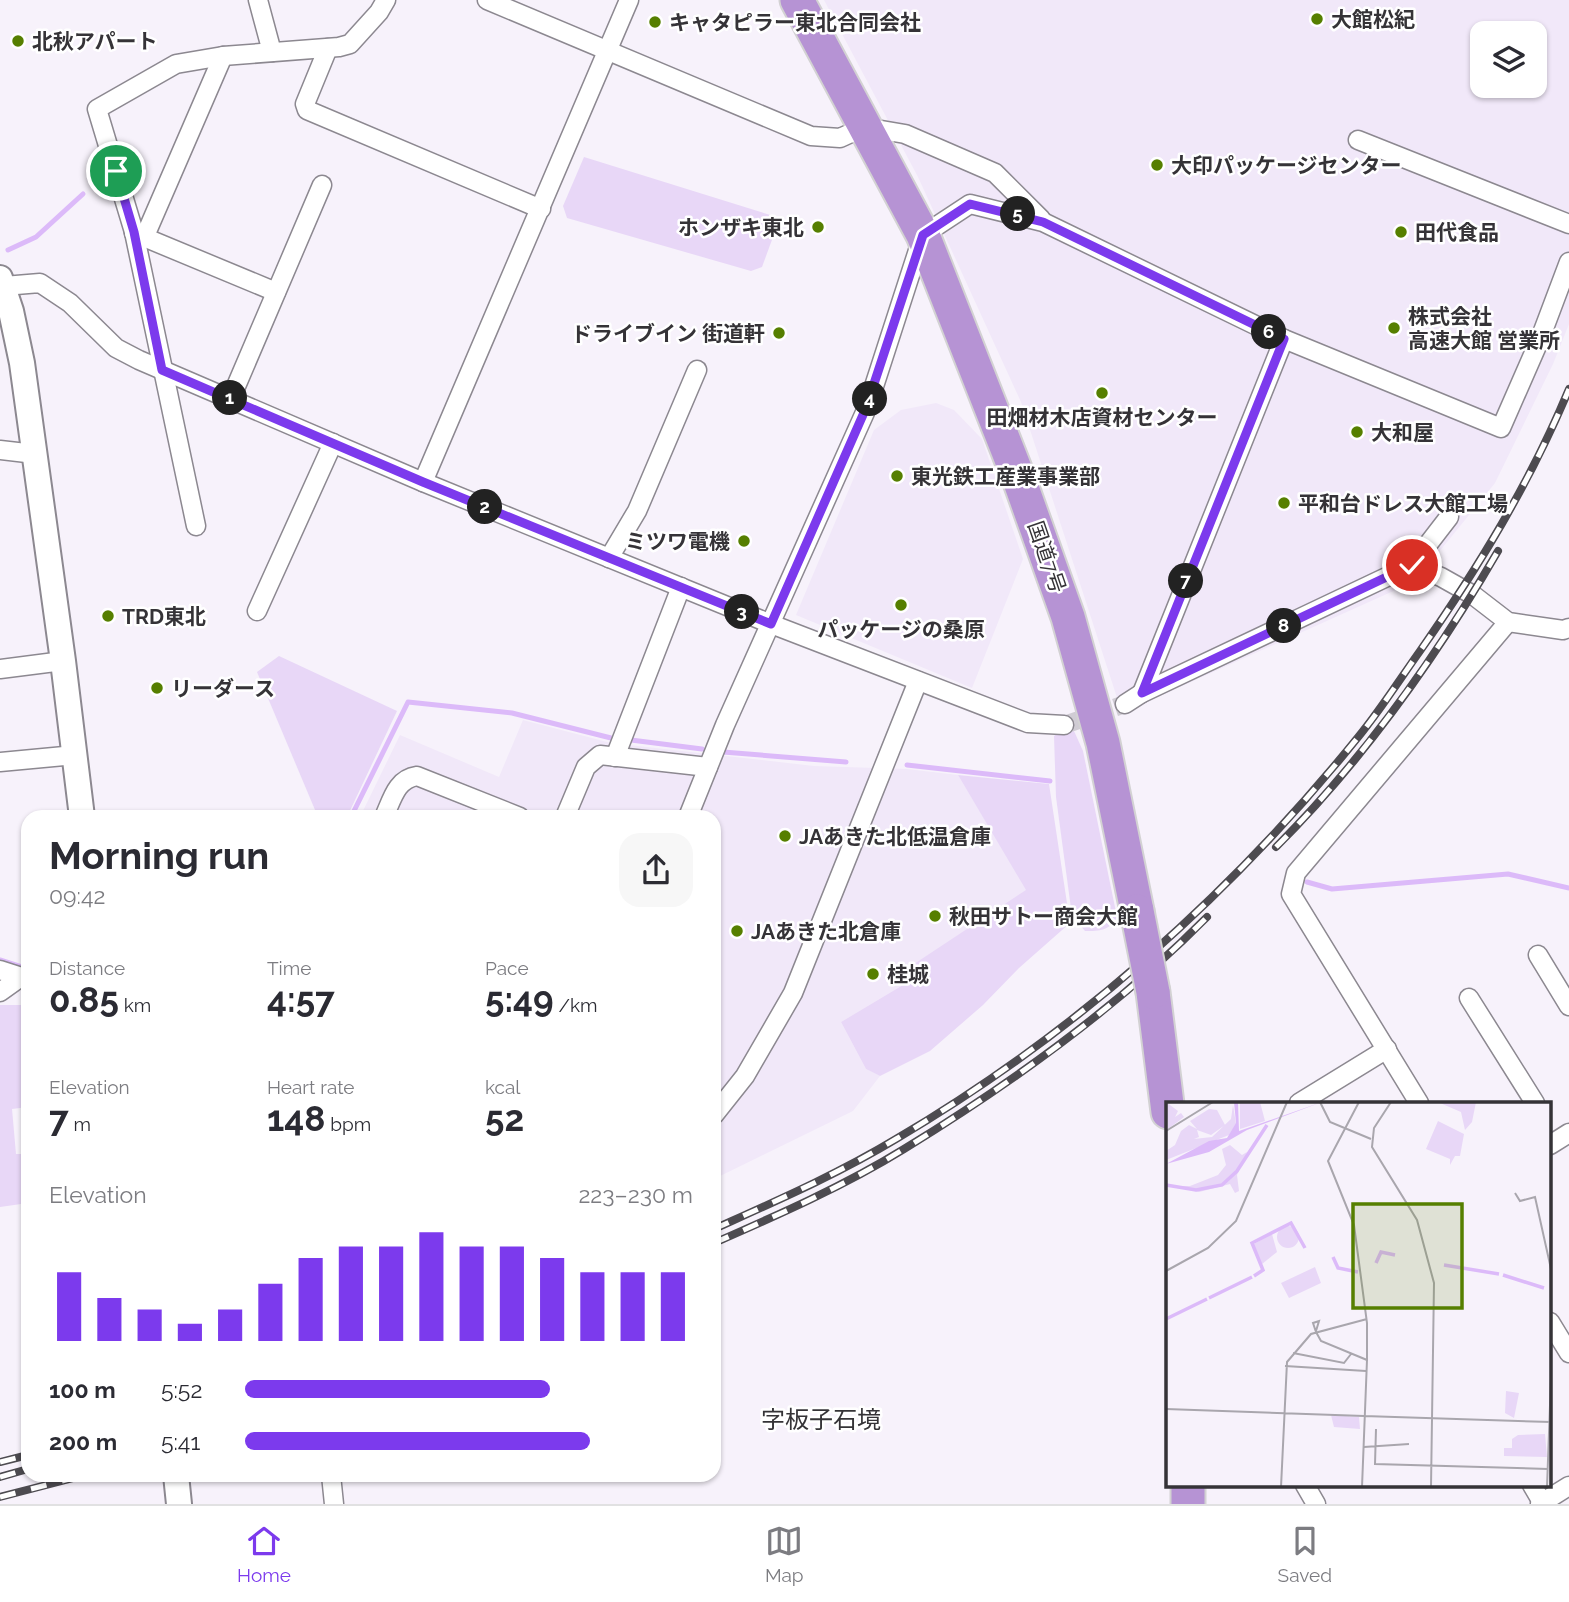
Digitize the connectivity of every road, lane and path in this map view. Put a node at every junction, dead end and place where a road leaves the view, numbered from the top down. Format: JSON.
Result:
{"nodes":[{"id":1,"x":258,"y":0,"type":"edge"},
{"id":2,"x":386,"y":0,"type":"edge"},
{"id":3,"x":487,"y":0,"type":"edge"},
{"id":4,"x":629,"y":0,"type":"edge"},
{"id":5,"x":797,"y":0,"type":"edge"},
{"id":6,"x":521,"y":7,"type":"edge"},
{"id":7,"x":328,"y":48,"type":"junction"},
{"id":8,"x":272,"y":52,"type":"junction"},
{"id":9,"x":608,"y":52,"type":"junction"},
{"id":10,"x":223,"y":56,"type":"junction"},
{"id":11,"x":864,"y":127,"type":"junction"},
{"id":12,"x":1357,"y":140,"type":"dead end"},
{"id":13,"x":322,"y":185,"type":"dead end"},
{"id":14,"x":541,"y":209,"type":"junction"},
{"id":15,"x":1043,"y":222,"type":"junction"},
{"id":16,"x":1569,"y":224,"type":"edge"},
{"id":17,"x":139,"y":234,"type":"junction"},
{"id":18,"x":923,"y":235,"type":"junction"},
{"id":19,"x":1569,"y":262,"type":"edge"},
{"id":20,"x":2,"y":282,"type":"edge"},
{"id":21,"x":276,"y":292,"type":"junction"},
{"id":22,"x":1284,"y":339,"type":"junction"},
{"id":23,"x":162,"y":370,"type":"junction"},
{"id":24,"x":698,"y":370,"type":"dead end"},
{"id":25,"x":230,"y":398,"type":"junction"},
{"id":26,"x":333,"y":443,"type":"junction"},
{"id":27,"x":0,"y":450,"type":"edge"},
{"id":28,"x":35,"y":454,"type":"junction"},
{"id":29,"x":423,"y":482,"type":"junction"},
{"id":30,"x":1449,"y":517,"type":"dead end"},
{"id":31,"x":196,"y":526,"type":"dead end"},
{"id":32,"x":609,"y":558,"type":"junction"},
{"id":33,"x":1412,"y":565,"type":"junction"},
{"id":34,"x":681,"y":587,"type":"junction"},
{"id":35,"x":257,"y":611,"type":"dead end"},
{"id":36,"x":1508,"y":622,"type":"junction"},
{"id":37,"x":771,"y":624,"type":"junction"},
{"id":38,"x":1569,"y":628,"type":"edge"},
{"id":39,"x":63,"y":661,"type":"junction"},
{"id":40,"x":0,"y":669,"type":"edge"},
{"id":41,"x":918,"y":681,"type":"junction"},
{"id":42,"x":1142,"y":693,"type":"junction"},
{"id":43,"x":1125,"y":704,"type":"tunnel mouth"},
{"id":44,"x":1064,"y":725,"type":"tunnel mouth"},
{"id":45,"x":75,"y":755,"type":"junction"},
{"id":46,"x":615,"y":757,"type":"junction"},
{"id":47,"x":0,"y":762,"type":"edge"},
{"id":48,"x":708,"y":766,"type":"junction"},
{"id":49,"x":81,"y":810,"type":"edge"},
{"id":50,"x":387,"y":810,"type":"edge"},
{"id":51,"x":502,"y":810,"type":"edge"},
{"id":52,"x":568,"y":810,"type":"edge"},
{"id":53,"x":691,"y":810,"type":"edge"},
{"id":54,"x":1538,"y":955,"type":"dead end"},
{"id":55,"x":0,"y":970,"type":"edge"},
{"id":56,"x":21,"y":977,"type":"edge"},
{"id":57,"x":21,"y":980,"type":"edge"},
{"id":58,"x":0,"y":992,"type":"edge"},
{"id":59,"x":1469,"y":998,"type":"dead end"},
{"id":60,"x":1569,"y":1006,"type":"edge"},
{"id":61,"x":1387,"y":1049,"type":"junction"},
{"id":62,"x":1167,"y":1102,"type":"edge"},
{"id":63,"x":1301,"y":1102,"type":"edge"},
{"id":64,"x":1418,"y":1102,"type":"edge"},
{"id":65,"x":1534,"y":1102,"type":"edge"},
{"id":66,"x":721,"y":1106,"type":"edge"},
{"id":67,"x":1552,"y":1325,"type":"edge"},
{"id":68,"x":1569,"y":1353,"type":"edge"},
{"id":69,"x":177,"y":1482,"type":"edge"},
{"id":70,"x":332,"y":1482,"type":"edge"},
{"id":71,"x":1188,"y":1486,"type":"edge"},
{"id":72,"x":1306,"y":1486,"type":"edge"},
{"id":73,"x":1532,"y":1486,"type":"edge"},
{"id":74,"x":1569,"y":1486,"type":"edge"},
{"id":75,"x":1541,"y":1503,"type":"edge"},
{"id":76,"x":179,"y":1504,"type":"edge"},
{"id":77,"x":334,"y":1504,"type":"edge"},
{"id":78,"x":1188,"y":1504,"type":"edge"},
{"id":79,"x":1316,"y":1504,"type":"edge"}],
"edges":[{"from":1,"to":8,"type":"street"},
{"from":2,"to":7,"type":"street"},
{"from":3,"to":6,"type":"street"},
{"from":4,"to":9,"type":"street"},
{"from":5,"to":11,"type":"highway","name":"国道7号"},
{"from":6,"to":9,"type":"street"},
{"from":7,"to":8,"type":"street"},
{"from":7,"to":14,"type":"street"},
{"from":8,"to":10,"type":"street"},
{"from":9,"to":11,"type":"street"},
{"from":9,"to":14,"type":"street"},
{"from":10,"to":17,"type":"street"},
{"from":10,"to":17,"type":"street"},
{"from":11,"to":15,"type":"street"},
{"from":11,"to":18,"type":"highway","name":"国道7号"},
{"from":12,"to":16,"type":"street"},
{"from":13,"to":21,"type":"street"},
{"from":14,"to":29,"type":"street"},
{"from":15,"to":18,"type":"street"},
{"from":15,"to":22,"type":"street"},
{"from":17,"to":21,"type":"street"},
{"from":17,"to":23,"type":"street"},
{"from":18,"to":37,"type":"street"},
{"from":18,"to":62,"type":"highway","name":"国道7号","bridge":true},
{"from":19,"to":22,"type":"street"},
{"from":20,"to":23,"type":"street"},
{"from":20,"to":28,"type":"street"},
{"from":21,"to":25,"type":"street"},
{"from":22,"to":42,"type":"street"},
{"from":23,"to":25,"type":"street"},
{"from":23,"to":31,"type":"street"},
{"from":24,"to":32,"type":"street"},
{"from":25,"to":26,"type":"street"},
{"from":26,"to":29,"type":"street"},
{"from":26,"to":35,"type":"street"},
{"from":27,"to":28,"type":"street"},
{"from":28,"to":39,"type":"street"},
{"from":29,"to":32,"type":"street"},
{"from":30,"to":33,"type":"street"},
{"from":32,"to":34,"type":"street"},
{"from":33,"to":36,"type":"street"},
{"from":33,"to":42,"type":"street"},
{"from":34,"to":37,"type":"street"},
{"from":34,"to":46,"type":"street"},
{"from":36,"to":38,"type":"street"},
{"from":36,"to":61,"type":"street"},
{"from":37,"to":41,"type":"street"},
{"from":37,"to":48,"type":"street"},
{"from":39,"to":40,"type":"street"},
{"from":39,"to":45,"type":"street"},
{"from":41,"to":44,"type":"street"},
{"from":41,"to":66,"type":"street"},
{"from":42,"to":43,"type":"street"},
{"from":45,"to":47,"type":"street"},
{"from":45,"to":49,"type":"street"},
{"from":46,"to":48,"type":"street"},
{"from":46,"to":52,"type":"street"},
{"from":48,"to":53,"type":"street"},
{"from":50,"to":51,"type":"street"},
{"from":54,"to":60,"type":"street"},
{"from":55,"to":56,"type":"street"},
{"from":57,"to":58,"type":"street"},
{"from":59,"to":65,"type":"street"},
{"from":61,"to":63,"type":"street"},
{"from":61,"to":64,"type":"street"},
{"from":67,"to":68,"type":"street"},
{"from":69,"to":76,"type":"street"},
{"from":70,"to":77,"type":"street"},
{"from":71,"to":78,"type":"highway"},
{"from":72,"to":79,"type":"street"},
{"from":73,"to":75,"type":"street"},
{"from":74,"to":75,"type":"street"}]}
